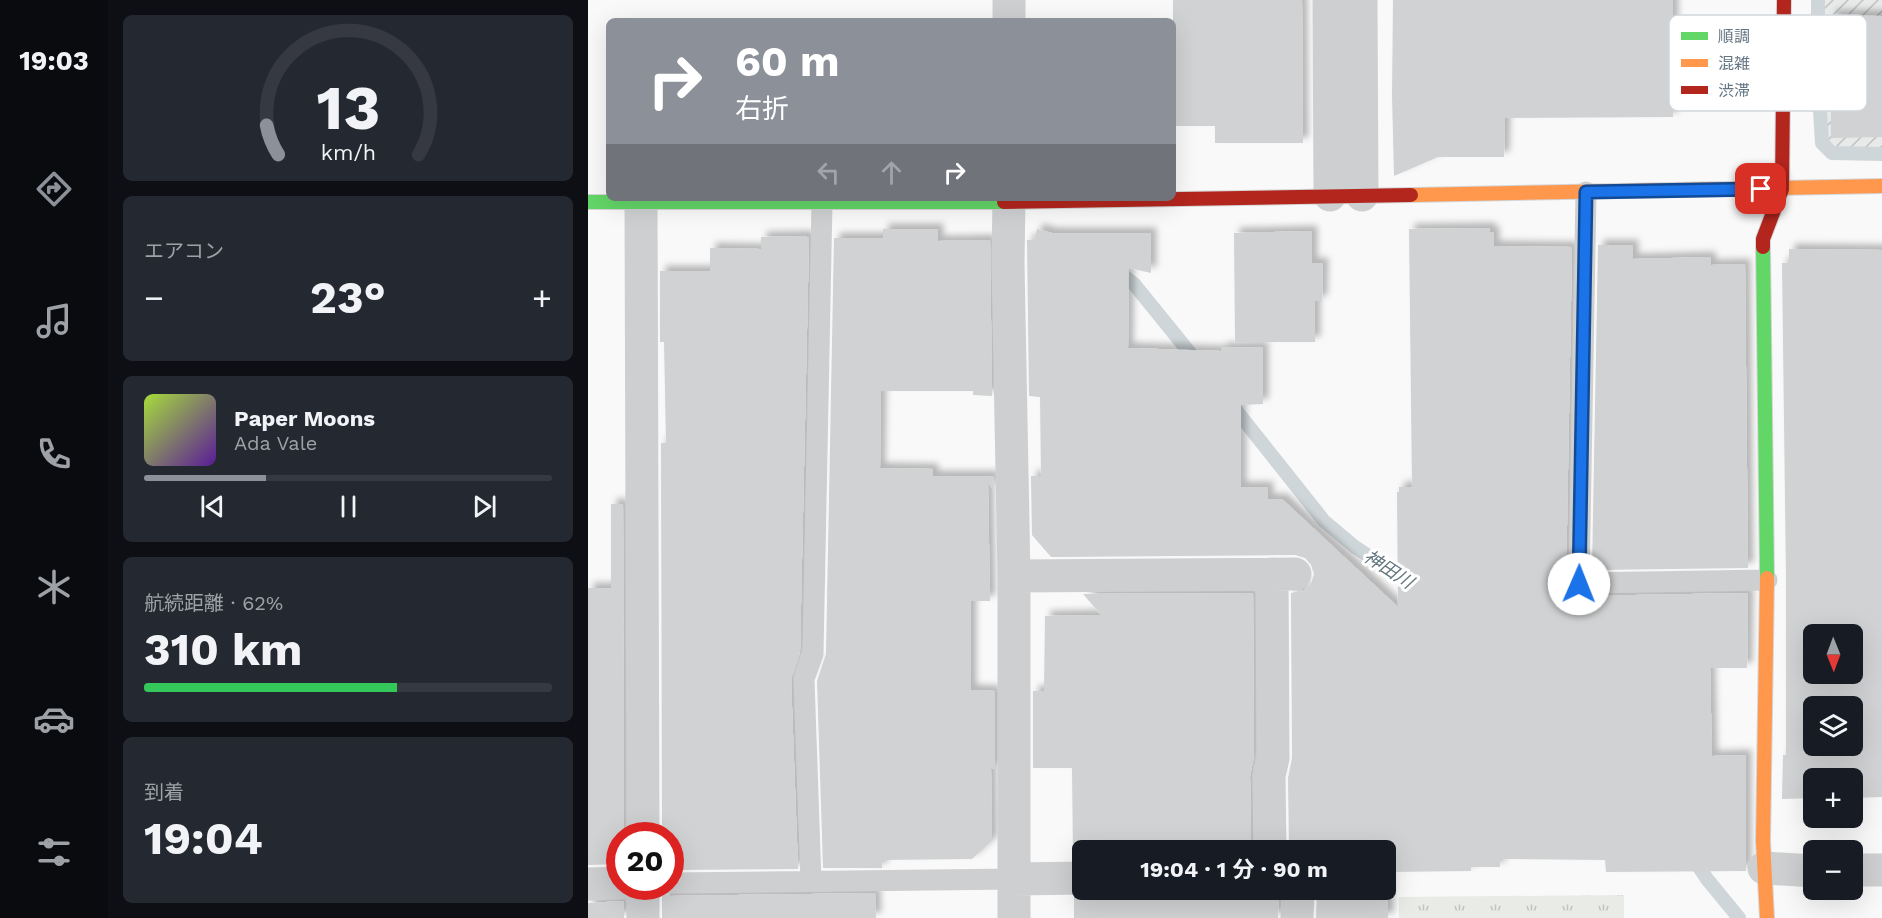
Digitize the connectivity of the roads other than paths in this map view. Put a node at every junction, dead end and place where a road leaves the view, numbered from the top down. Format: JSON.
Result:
{"nodes":[{"id":1,"x":1009,"y":0,"type":"edge"},
{"id":2,"x":1329,"y":0,"type":"edge"},
{"id":3,"x":1361,"y":0,"type":"edge"},
{"id":4,"x":1784,"y":0,"type":"edge"},
{"id":5,"x":1784,"y":15,"type":"edge"},
{"id":6,"x":1009,"y":18,"type":"edge"},
{"id":7,"x":1783,"y":111,"type":"edge"},
{"id":8,"x":1882,"y":186,"type":"edge"},
{"id":9,"x":1782,"y":189,"type":"junction"},
{"id":10,"x":1586,"y":192,"type":"junction"},
{"id":11,"x":1329,"y":195,"type":"junction"},
{"id":12,"x":1362,"y":195,"type":"junction"},
{"id":13,"x":1176,"y":197,"type":"edge"},
{"id":14,"x":916,"y":201,"type":"edge"},
{"id":15,"x":1009,"y":201,"type":"edge"},
{"id":16,"x":588,"y":202,"type":"edge"},
{"id":17,"x":641,"y":202,"type":"junction"},
{"id":18,"x":822,"y":202,"type":"junction"},
{"id":19,"x":1014,"y":576,"type":"junction"},
{"id":20,"x":1767,"y":580,"type":"junction"},
{"id":21,"x":643,"y":822,"type":"edge"},
{"id":22,"x":1270,"y":840,"type":"edge"},
{"id":23,"x":1764,"y":868,"type":"junction"},
{"id":24,"x":1803,"y":870,"type":"edge"},
{"id":25,"x":1863,"y":870,"type":"edge"},
{"id":26,"x":1882,"y":870,"type":"edge"},
{"id":27,"x":1072,"y":878,"type":"edge"},
{"id":28,"x":1015,"y":879,"type":"junction"},
{"id":29,"x":811,"y":882,"type":"junction"},
{"id":30,"x":606,"y":883,"type":"edge"},
{"id":31,"x":684,"y":883,"type":"edge"},
{"id":32,"x":588,"y":884,"type":"edge"},
{"id":33,"x":643,"y":900,"type":"edge"},
{"id":34,"x":1298,"y":900,"type":"edge"},
{"id":35,"x":643,"y":918,"type":"edge"},
{"id":36,"x":1014,"y":918,"type":"edge"},
{"id":37,"x":1297,"y":918,"type":"edge"},
{"id":38,"x":1767,"y":918,"type":"edge"}],
"edges":[{"from":1,"to":6,"type":"street"},
{"from":2,"to":11,"type":"street"},
{"from":3,"to":12,"type":"street"},
{"from":4,"to":5,"type":"street"},
{"from":7,"to":9,"type":"street"},
{"from":8,"to":9,"type":"street"},
{"from":9,"to":10,"type":"street"},
{"from":9,"to":20,"type":"street"},
{"from":10,"to":12,"type":"street"},
{"from":10,"to":20,"type":"lane"},
{"from":11,"to":12,"type":"street"},
{"from":11,"to":13,"type":"street"},
{"from":14,"to":18,"type":"street"},
{"from":15,"to":19,"type":"street"},
{"from":16,"to":17,"type":"street"},
{"from":17,"to":18,"type":"street"},
{"from":17,"to":21,"type":"street"},
{"from":18,"to":29,"type":"lane"},
{"from":19,"to":22,"type":"street"},
{"from":19,"to":28,"type":"street"},
{"from":20,"to":23,"type":"street"},
{"from":23,"to":24,"type":"street"},
{"from":23,"to":38,"type":"street"},
{"from":25,"to":26,"type":"street"},
{"from":27,"to":28,"type":"street"},
{"from":28,"to":29,"type":"lane"},
{"from":28,"to":36,"type":"street"},
{"from":29,"to":31,"type":"lane"},
{"from":30,"to":32,"type":"street"},
{"from":33,"to":35,"type":"street"},
{"from":34,"to":37,"type":"street"}]}
